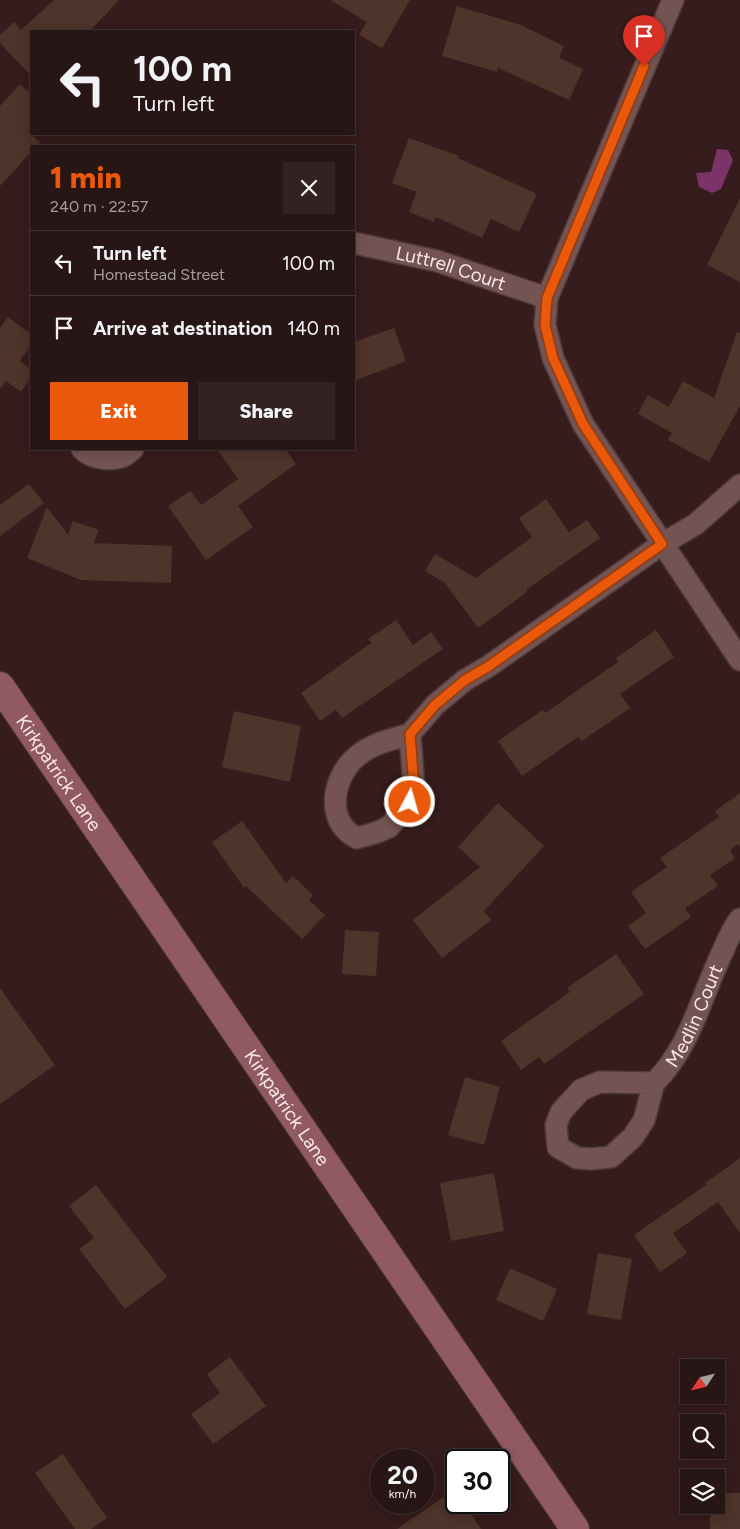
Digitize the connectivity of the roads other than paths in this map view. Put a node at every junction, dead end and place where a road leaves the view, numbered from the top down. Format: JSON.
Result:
{"nodes":[{"id":1,"x":673,"y":0,"type":"edge"},
{"id":2,"x":355,"y":243,"type":"edge"},
{"id":3,"x":547,"y":298,"type":"junction"},
{"id":4,"x":83,"y":450,"type":"edge"},
{"id":5,"x":132,"y":450,"type":"edge"},
{"id":6,"x":740,"y":486,"type":"edge"},
{"id":7,"x":662,"y":544,"type":"junction"},
{"id":8,"x":740,"y":660,"type":"edge"},
{"id":9,"x":0,"y":686,"type":"edge"},
{"id":10,"x":410,"y":734,"type":"junction"},
{"id":11,"x":740,"y":919,"type":"edge"},
{"id":12,"x":654,"y":1083,"type":"junction"},
{"id":13,"x":575,"y":1529,"type":"edge"}],
"edges":[{"from":1,"to":3,"type":"street"},
{"from":2,"to":3,"type":"street","name":"Luttrell Court"},
{"from":3,"to":7,"type":"street"},
{"from":4,"to":5,"type":"street"},
{"from":6,"to":7,"type":"street"},
{"from":7,"to":8,"type":"street"},
{"from":7,"to":10,"type":"street"},
{"from":9,"to":13,"type":"street","name":"Kirkpatrick Lane"},
{"from":10,"to":10,"type":"street"},
{"from":11,"to":12,"type":"street","name":"Medlin Court"},
{"from":12,"to":12,"type":"street","name":"Medlin Court"}]}
